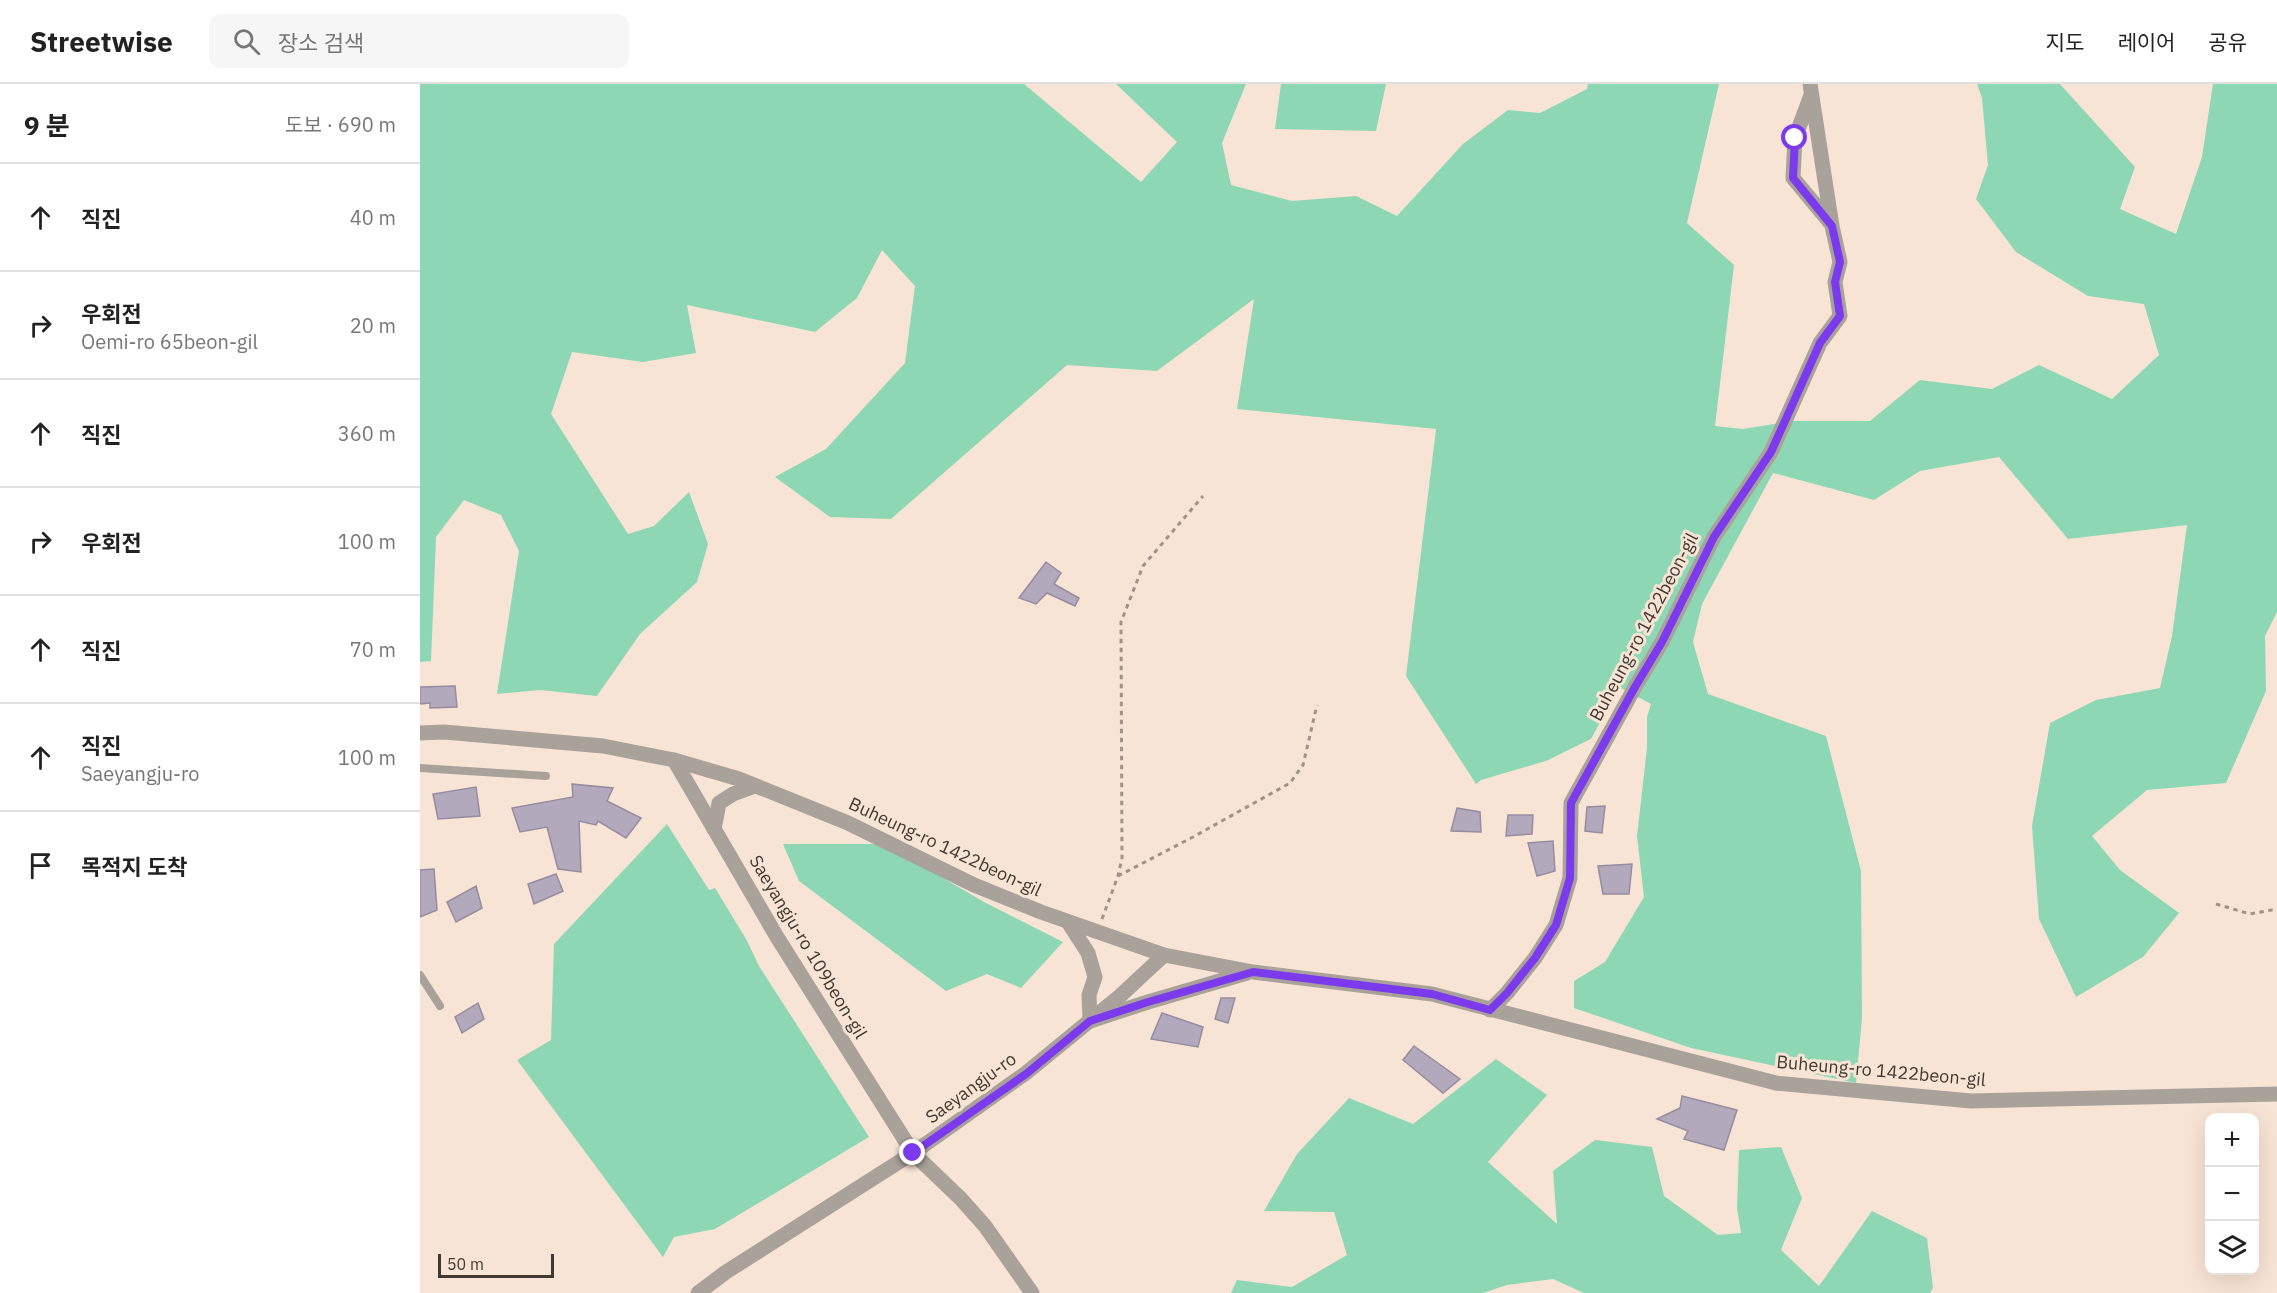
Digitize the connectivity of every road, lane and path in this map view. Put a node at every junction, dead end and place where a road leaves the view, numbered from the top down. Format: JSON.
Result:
{"nodes":[{"id":1,"x":1810,"y":89,"type":"edge"},
{"id":2,"x":1832,"y":226,"type":"junction"},
{"id":3,"x":1203,"y":496,"type":"dead end"},
{"id":4,"x":1317,"y":705,"type":"dead end"},
{"id":5,"x":420,"y":733,"type":"edge"},
{"id":6,"x":674,"y":760,"type":"junction"},
{"id":7,"x":420,"y":768,"type":"edge"},
{"id":8,"x":546,"y":776,"type":"dead end"},
{"id":9,"x":755,"y":786,"type":"junction"},
{"id":10,"x":714,"y":829,"type":"junction"},
{"id":11,"x":1118,"y":876,"type":"junction"},
{"id":12,"x":2216,"y":904,"type":"dead end"},
{"id":13,"x":2277,"y":909,"type":"edge"},
{"id":14,"x":1068,"y":922,"type":"junction"},
{"id":15,"x":1097,"y":932,"type":"junction"},
{"id":16,"x":1164,"y":956,"type":"junction"},
{"id":17,"x":1253,"y":972,"type":"junction"},
{"id":18,"x":420,"y":975,"type":"edge"},
{"id":19,"x":440,"y":1006,"type":"dead end"},
{"id":20,"x":1490,"y":1010,"type":"junction"},
{"id":21,"x":1090,"y":1021,"type":"junction"},
{"id":22,"x":2277,"y":1094,"type":"edge"},
{"id":23,"x":913,"y":1153,"type":"junction"},
{"id":24,"x":698,"y":1293,"type":"edge"},
{"id":25,"x":1032,"y":1293,"type":"edge"}],
"edges":[{"from":1,"to":2,"type":"street","name":"Buheung-ro 1422beon-gil"},
{"from":1,"to":2,"type":"street"},
{"from":2,"to":20,"type":"street","name":"Buheung-ro 1422beon-gil"},
{"from":3,"to":11,"type":"path"},
{"from":4,"to":11,"type":"path"},
{"from":5,"to":6,"type":"street","name":"Buheung-ro 1422beon-gil"},
{"from":6,"to":9,"type":"street","name":"Buheung-ro 1422beon-gil"},
{"from":6,"to":10,"type":"street","name":"Saeyangju-ro 109beon-gil"},
{"from":7,"to":8,"type":"lane"},
{"from":9,"to":10,"type":"street"},
{"from":9,"to":14,"type":"street","name":"Buheung-ro 1422beon-gil"},
{"from":10,"to":23,"type":"street","name":"Saeyangju-ro 109beon-gil"},
{"from":11,"to":15,"type":"path"},
{"from":12,"to":13,"type":"path"},
{"from":14,"to":15,"type":"street","name":"Buheung-ro 1422beon-gil"},
{"from":14,"to":21,"type":"street"},
{"from":15,"to":16,"type":"street","name":"Buheung-ro 1422beon-gil"},
{"from":16,"to":17,"type":"street","name":"Buheung-ro 1422beon-gil"},
{"from":16,"to":21,"type":"street","name":"Saeyangju-ro"},
{"from":17,"to":20,"type":"street","name":"Buheung-ro 1422beon-gil"},
{"from":17,"to":21,"type":"street"},
{"from":18,"to":19,"type":"lane"},
{"from":20,"to":22,"type":"street","name":"Buheung-ro 1422beon-gil"},
{"from":21,"to":23,"type":"street","name":"Saeyangju-ro"},
{"from":23,"to":24,"type":"street","name":"Saeyangju-ro"},
{"from":23,"to":25,"type":"street","name":"Saeyangju-ro 109beon-gil"}]}
